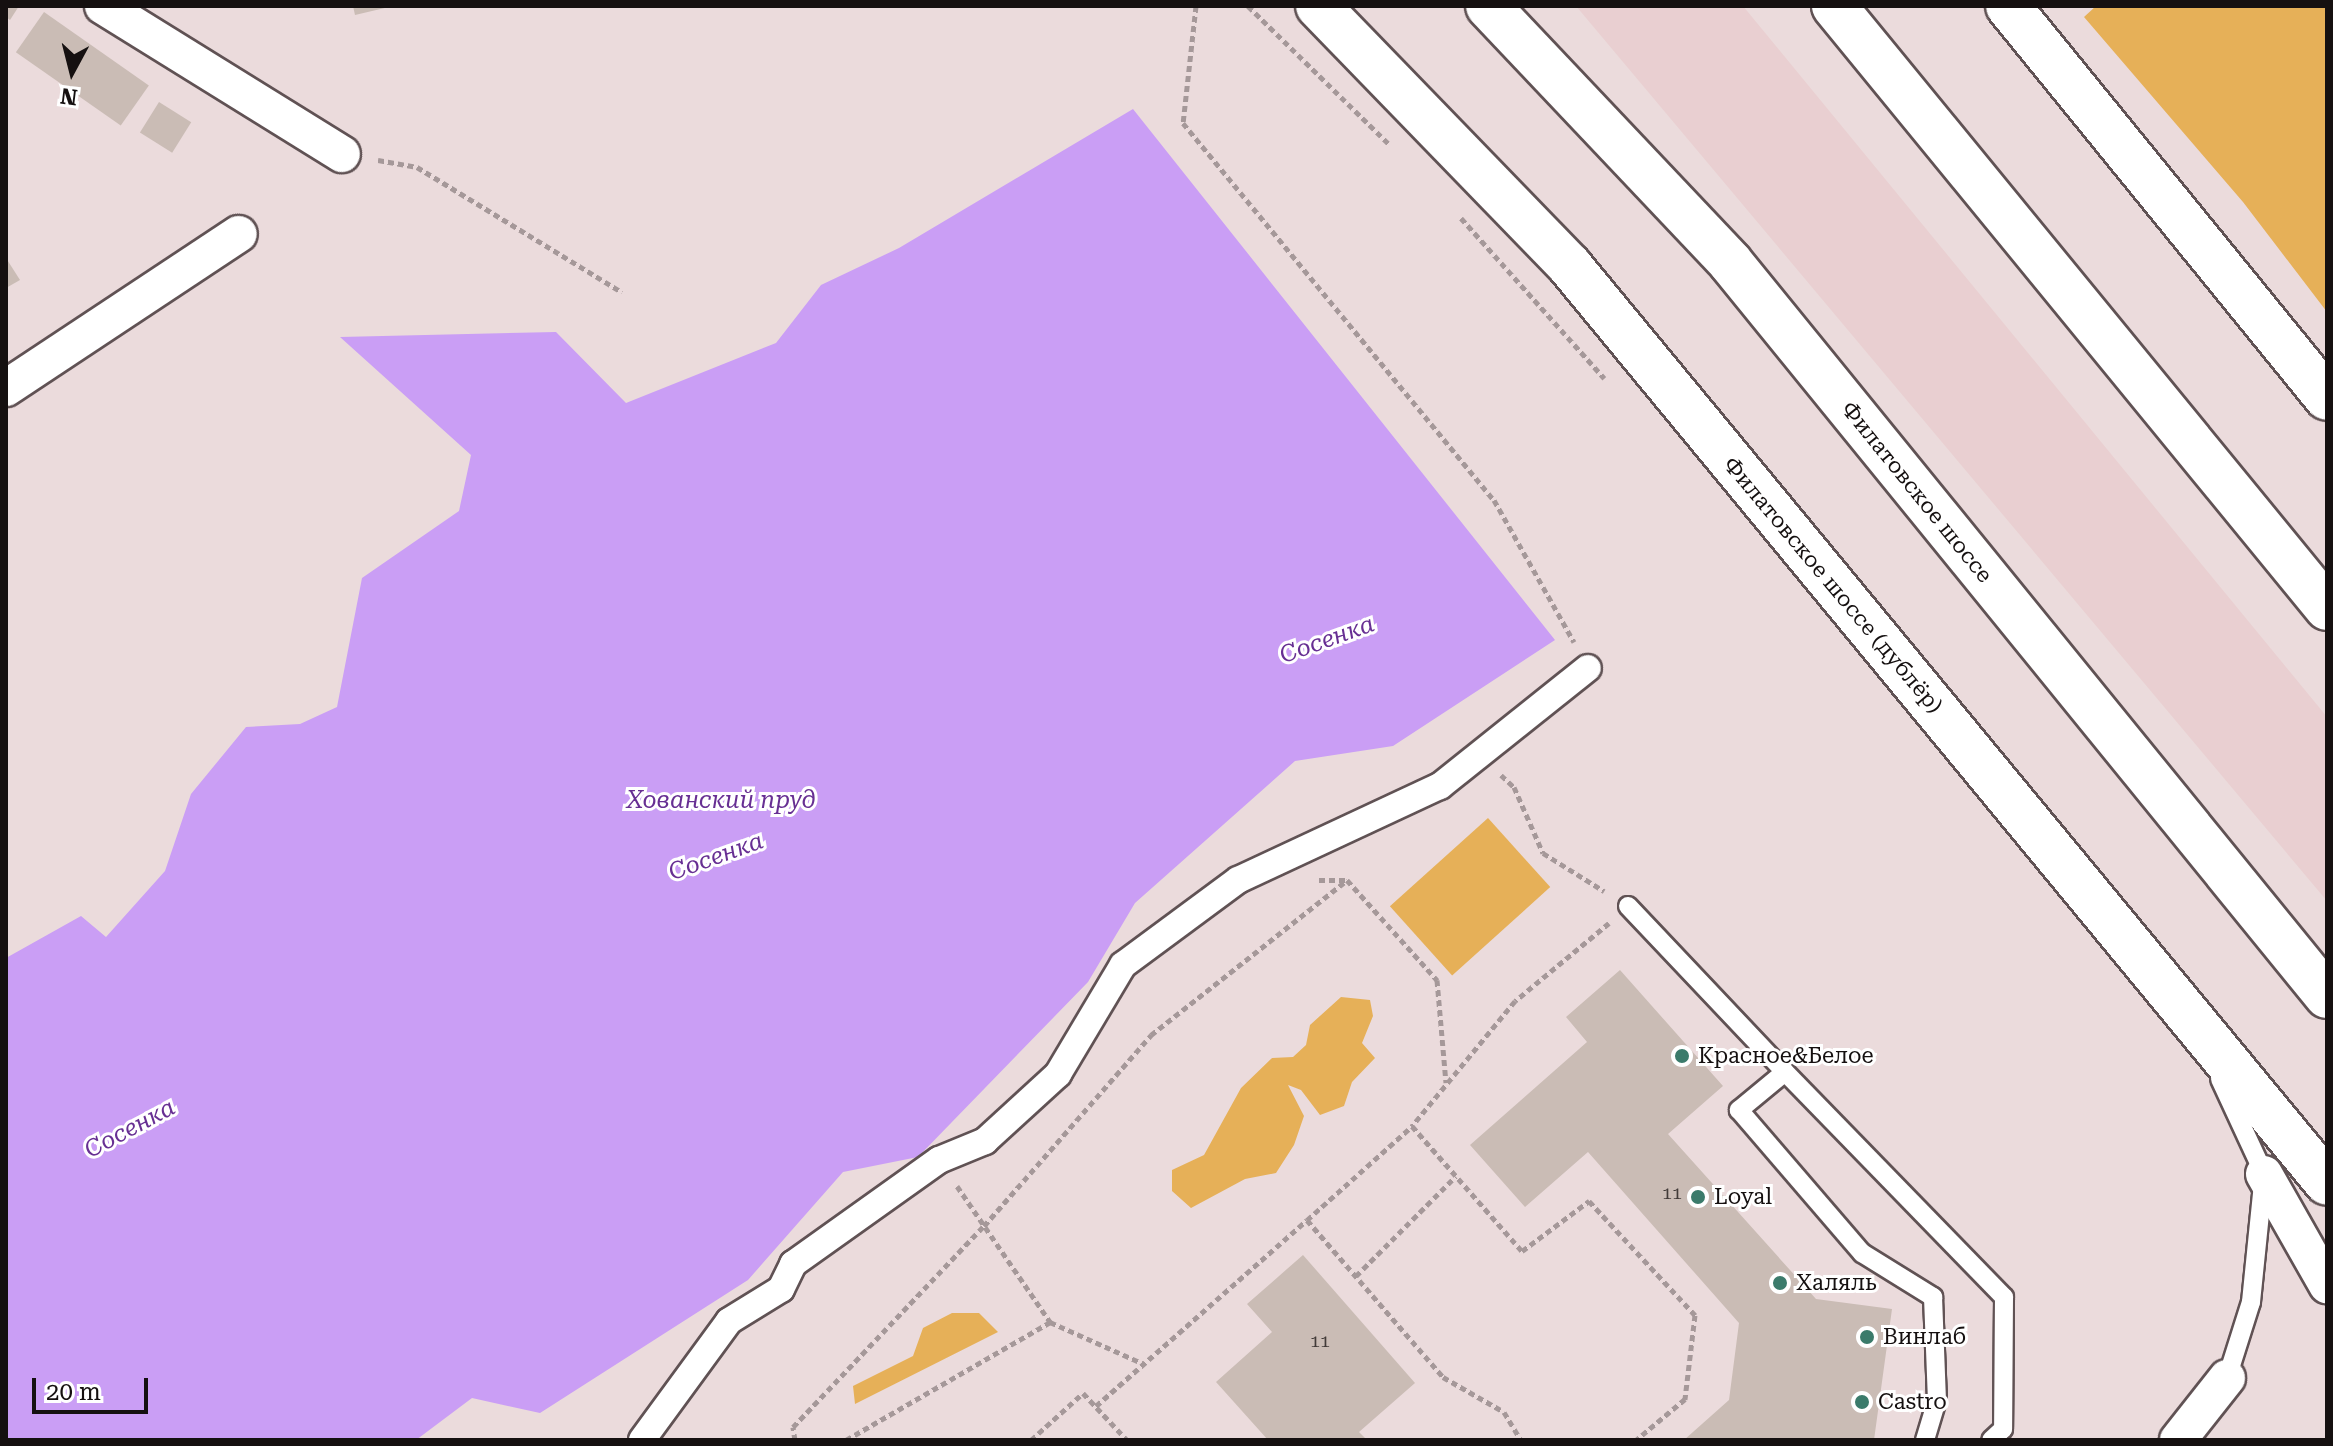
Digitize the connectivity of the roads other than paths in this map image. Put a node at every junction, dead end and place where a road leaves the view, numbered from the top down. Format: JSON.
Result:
{"nodes":[{"id":1,"x":103,"y":6,"type":"edge"},
{"id":2,"x":1318,"y":6,"type":"edge"},
{"id":3,"x":1488,"y":6,"type":"edge"},
{"id":4,"x":1834,"y":6,"type":"edge"},
{"id":5,"x":2008,"y":6,"type":"edge"},
{"id":6,"x":342,"y":154,"type":"road end"},
{"id":7,"x":239,"y":234,"type":"dead end"},
{"id":8,"x":6,"y":388,"type":"edge"},
{"id":9,"x":2327,"y":398,"type":"edge"},
{"id":10,"x":2327,"y":608,"type":"edge"},
{"id":11,"x":1588,"y":668,"type":"road end"},
{"id":12,"x":1628,"y":906,"type":"road end"},
{"id":13,"x":2327,"y":996,"type":"edge"},
{"id":14,"x":2194,"y":1022,"type":"junction"},
{"id":15,"x":1785,"y":1072,"type":"junction"},
{"id":16,"x":2264,"y":1174,"type":"junction"},
{"id":17,"x":2327,"y":1183,"type":"edge"},
{"id":18,"x":2327,"y":1285,"type":"edge"},
{"id":19,"x":2227,"y":1378,"type":"joint"},
{"id":20,"x":642,"y":1440,"type":"edge"},
{"id":21,"x":1925,"y":1440,"type":"edge"},
{"id":22,"x":1991,"y":1440,"type":"edge"},
{"id":23,"x":2178,"y":1440,"type":"edge"}],
"edges":[{"from":1,"to":6,"type":"street"},
{"from":2,"to":14,"type":"main road","name":"Филатовское шоссе (дублёр)"},
{"from":3,"to":13,"type":"main road","name":"Филатовское шоссе"},
{"from":4,"to":10,"type":"main road"},
{"from":5,"to":9,"type":"main road"},
{"from":7,"to":8,"type":"street"},
{"from":11,"to":20,"type":"street"},
{"from":12,"to":15,"type":"lane"},
{"from":14,"to":16,"type":"lane"},
{"from":14,"to":17,"type":"main road","name":"Филатовское шоссе (дублёр)"},
{"from":15,"to":21,"type":"lane"},
{"from":15,"to":22,"type":"lane"},
{"from":16,"to":18,"type":"street"},
{"from":16,"to":19,"type":"lane"},
{"from":19,"to":23,"type":"street"}]}
